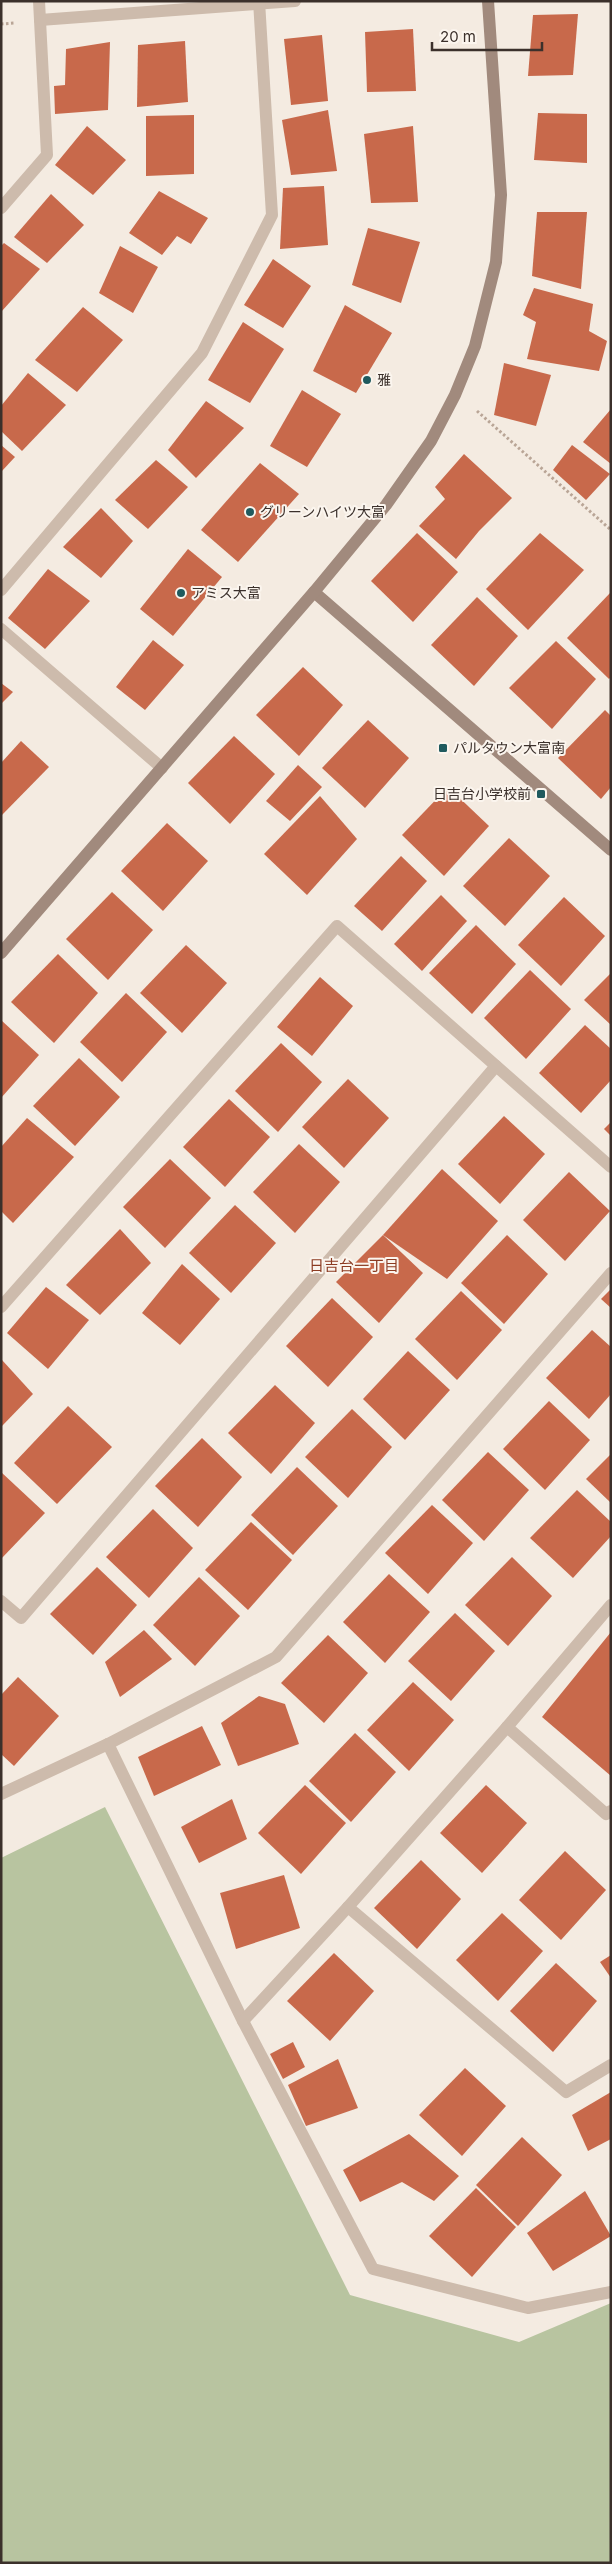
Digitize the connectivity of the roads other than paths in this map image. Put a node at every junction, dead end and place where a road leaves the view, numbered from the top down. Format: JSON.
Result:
{"nodes":[{"id":1,"x":39,"y":1,"type":"edge"},
{"id":2,"x":294,"y":1,"type":"edge"},
{"id":3,"x":488,"y":1,"type":"edge"},
{"id":4,"x":259,"y":3,"type":"edge"},
{"id":5,"x":40,"y":20,"type":"junction"},
{"id":6,"x":1,"y":208,"type":"edge"},
{"id":7,"x":1,"y":590,"type":"edge"},
{"id":8,"x":314,"y":592,"type":"junction"},
{"id":9,"x":1,"y":629,"type":"edge"},
{"id":10,"x":162,"y":768,"type":"junction"},
{"id":11,"x":611,"y":850,"type":"edge"},
{"id":12,"x":1,"y":952,"type":"edge"},
{"id":13,"x":496,"y":1066,"type":"junction"},
{"id":14,"x":611,"y":1167,"type":"edge"},
{"id":15,"x":611,"y":1273,"type":"edge"},
{"id":16,"x":1,"y":1307,"type":"edge"},
{"id":17,"x":1,"y":1602,"type":"edge"},
{"id":18,"x":611,"y":1605,"type":"edge"},
{"id":19,"x":507,"y":1727,"type":"junction"},
{"id":20,"x":108,"y":1744,"type":"junction"},
{"id":21,"x":1,"y":1794,"type":"edge"},
{"id":22,"x":611,"y":1812,"type":"edge"},
{"id":23,"x":348,"y":1907,"type":"junction"},
{"id":24,"x":243,"y":2021,"type":"junction"},
{"id":25,"x":611,"y":2066,"type":"edge"},
{"id":26,"x":611,"y":2292,"type":"edge"}],
"edges":[{"from":1,"to":5,"type":"street"},
{"from":2,"to":4,"type":"street"},
{"from":3,"to":8,"type":"street"},
{"from":4,"to":5,"type":"street"},
{"from":4,"to":7,"type":"street"},
{"from":5,"to":6,"type":"street"},
{"from":8,"to":10,"type":"street"},
{"from":8,"to":11,"type":"street"},
{"from":9,"to":10,"type":"street"},
{"from":10,"to":12,"type":"street"},
{"from":13,"to":14,"type":"street"},
{"from":13,"to":16,"type":"street"},
{"from":13,"to":17,"type":"street"},
{"from":15,"to":20,"type":"street"},
{"from":18,"to":19,"type":"street"},
{"from":19,"to":22,"type":"street"},
{"from":19,"to":23,"type":"street"},
{"from":20,"to":21,"type":"street"},
{"from":20,"to":24,"type":"street"},
{"from":23,"to":24,"type":"street"},
{"from":23,"to":25,"type":"street"},
{"from":24,"to":26,"type":"street"}]}
